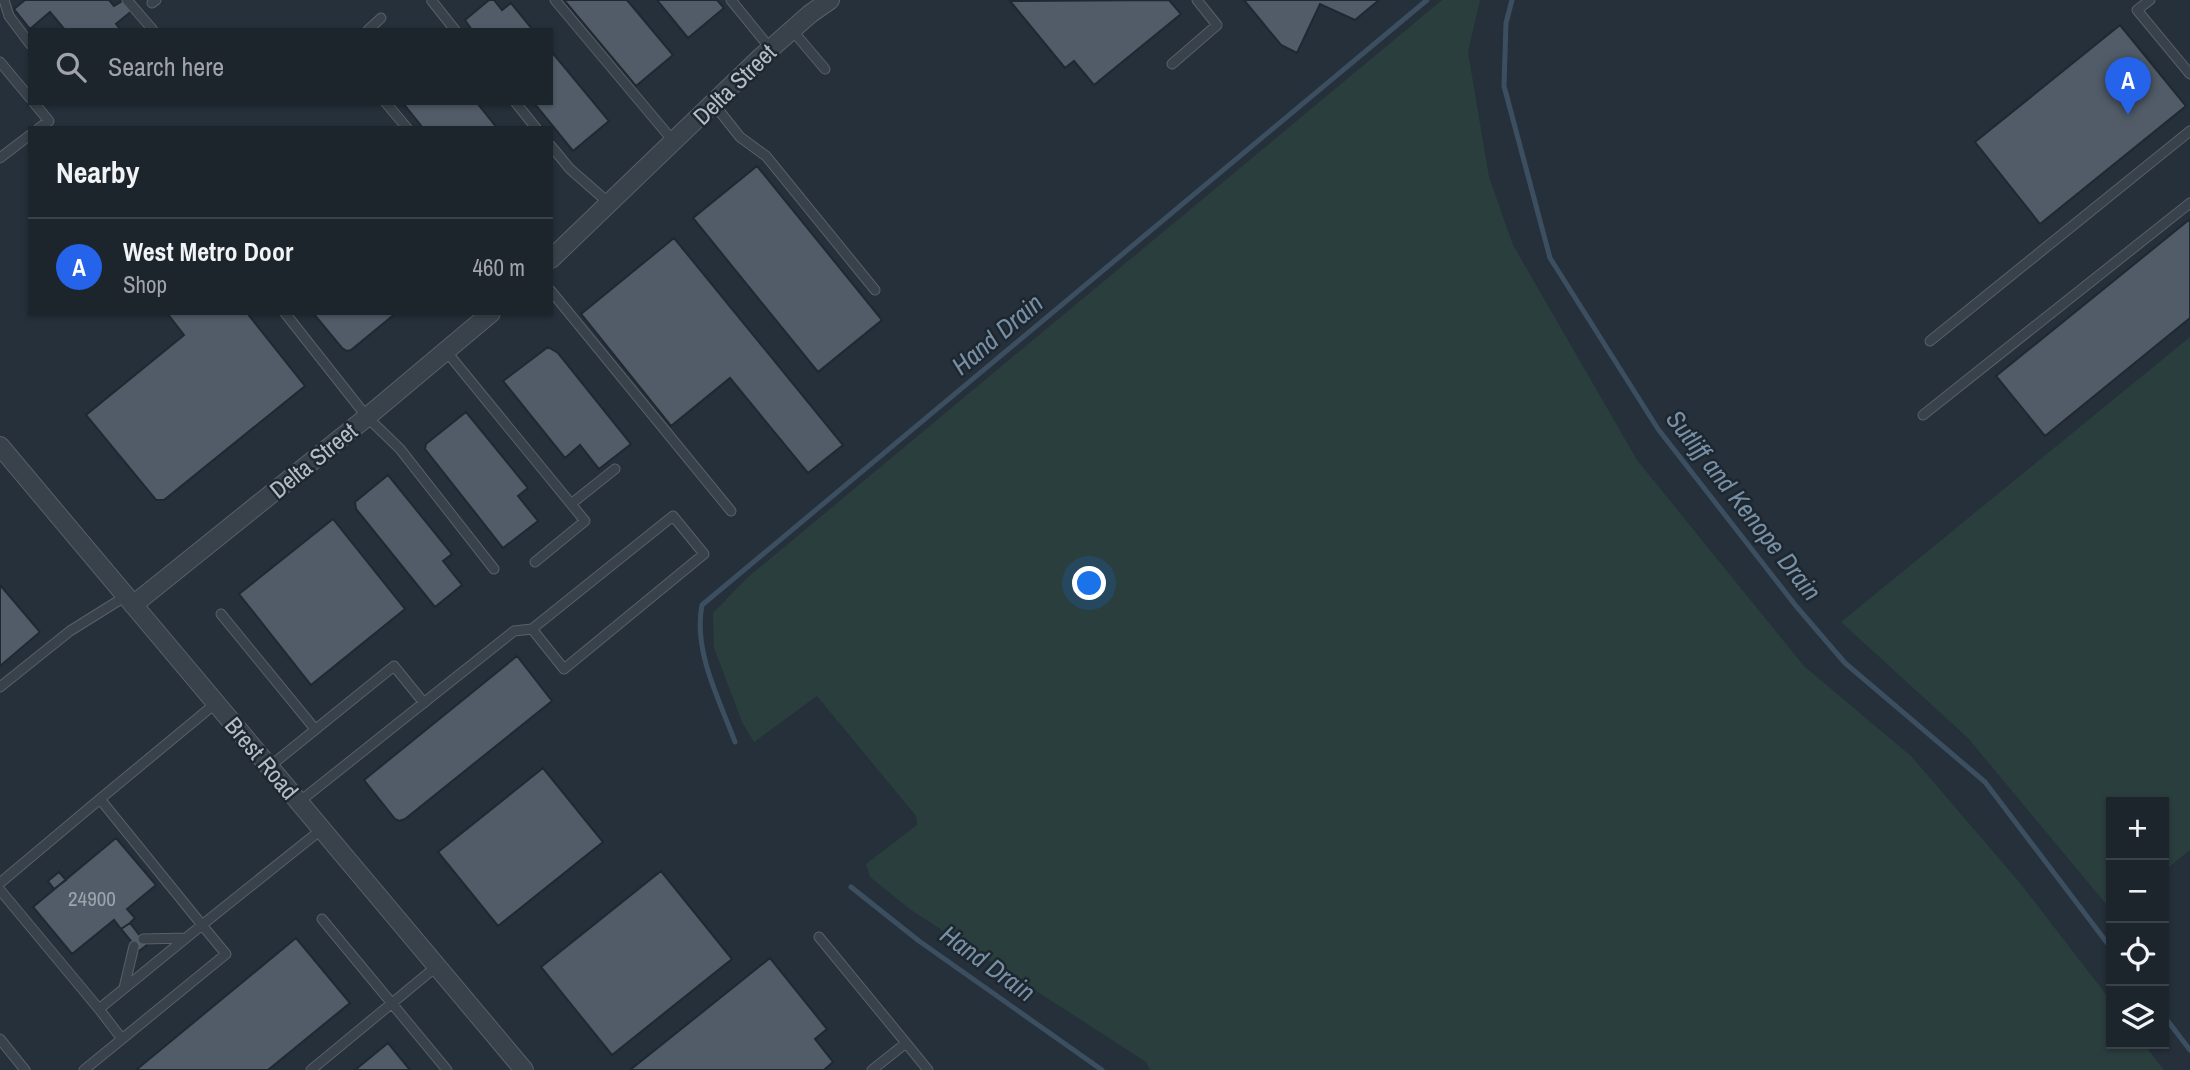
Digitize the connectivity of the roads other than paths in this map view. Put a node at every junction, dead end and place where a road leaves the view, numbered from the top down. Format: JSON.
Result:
{"nodes":[{"id":1,"x":4,"y":0,"type":"edge"},
{"id":2,"x":127,"y":0,"type":"edge"},
{"id":3,"x":433,"y":0,"type":"edge"},
{"id":4,"x":555,"y":0,"type":"edge"},
{"id":5,"x":731,"y":0,"type":"edge"},
{"id":6,"x":830,"y":0,"type":"edge"},
{"id":7,"x":1197,"y":0,"type":"edge"},
{"id":8,"x":2150,"y":0,"type":"edge"},
{"id":9,"x":381,"y":18,"type":"dead end"},
{"id":10,"x":151,"y":28,"type":"edge"},
{"id":11,"x":370,"y":28,"type":"edge"},
{"id":12,"x":454,"y":28,"type":"edge"},
{"id":13,"x":792,"y":30,"type":"junction"},
{"id":14,"x":28,"y":41,"type":"edge"},
{"id":15,"x":771,"y":48,"type":"junction"},
{"id":16,"x":0,"y":62,"type":"edge"},
{"id":17,"x":1172,"y":64,"type":"dead end"},
{"id":18,"x":825,"y":69,"type":"dead end"},
{"id":19,"x":2190,"y":74,"type":"edge"},
{"id":20,"x":28,"y":96,"type":"edge"},
{"id":21,"x":713,"y":103,"type":"junction"},
{"id":22,"x":36,"y":105,"type":"edge"},
{"id":23,"x":388,"y":105,"type":"edge"},
{"id":24,"x":518,"y":105,"type":"edge"},
{"id":25,"x":42,"y":126,"type":"edge"},
{"id":26,"x":405,"y":126,"type":"edge"},
{"id":27,"x":534,"y":126,"type":"edge"},
{"id":28,"x":2190,"y":131,"type":"edge"},
{"id":29,"x":28,"y":137,"type":"edge"},
{"id":30,"x":674,"y":142,"type":"junction"},
{"id":31,"x":553,"y":148,"type":"edge"},
{"id":32,"x":0,"y":158,"type":"edge"},
{"id":33,"x":2190,"y":203,"type":"edge"},
{"id":34,"x":610,"y":204,"type":"junction"},
{"id":35,"x":553,"y":257,"type":"edge"},
{"id":36,"x":875,"y":290,"type":"dead end"},
{"id":37,"x":553,"y":293,"type":"edge"},
{"id":38,"x":287,"y":315,"type":"edge"},
{"id":39,"x":489,"y":315,"type":"edge"},
{"id":40,"x":1930,"y":341,"type":"dead end"},
{"id":41,"x":446,"y":351,"type":"junction"},
{"id":42,"x":1923,"y":415,"type":"dead end"},
{"id":43,"x":367,"y":417,"type":"junction"},
{"id":44,"x":0,"y":446,"type":"edge"},
{"id":45,"x":615,"y":469,"type":"dead end"},
{"id":46,"x":571,"y":504,"type":"junction"},
{"id":47,"x":730,"y":511,"type":"dead end"},
{"id":48,"x":535,"y":562,"type":"dead end"},
{"id":49,"x":494,"y":569,"type":"dead end"},
{"id":50,"x":130,"y":601,"type":"junction"},
{"id":51,"x":221,"y":614,"type":"dead end"},
{"id":52,"x":532,"y":629,"type":"junction"},
{"id":53,"x":0,"y":687,"type":"edge"},
{"id":54,"x":216,"y":703,"type":"junction"},
{"id":55,"x":424,"y":703,"type":"junction"},
{"id":56,"x":315,"y":729,"type":"junction"},
{"id":57,"x":269,"y":767,"type":"junction"},
{"id":58,"x":100,"y":799,"type":"junction"},
{"id":59,"x":299,"y":802,"type":"junction"},
{"id":60,"x":322,"y":829,"type":"junction"},
{"id":61,"x":0,"y":883,"type":"edge"},
{"id":62,"x":0,"y":890,"type":"edge"},
{"id":63,"x":322,"y":919,"type":"dead end"},
{"id":64,"x":202,"y":925,"type":"junction"},
{"id":65,"x":819,"y":937,"type":"dead end"},
{"id":66,"x":186,"y":938,"type":"junction"},
{"id":67,"x":143,"y":939,"type":"dead end"},
{"id":68,"x":134,"y":946,"type":"dead end"},
{"id":69,"x":437,"y":966,"type":"junction"},
{"id":70,"x":123,"y":989,"type":"junction"},
{"id":71,"x":391,"y":1003,"type":"junction"},
{"id":72,"x":99,"y":1009,"type":"junction"},
{"id":73,"x":0,"y":1039,"type":"edge"},
{"id":74,"x":122,"y":1039,"type":"junction"},
{"id":75,"x":905,"y":1043,"type":"junction"},
{"id":76,"x":25,"y":1070,"type":"edge"},
{"id":77,"x":84,"y":1070,"type":"edge"},
{"id":78,"x":311,"y":1070,"type":"edge"},
{"id":79,"x":447,"y":1070,"type":"edge"},
{"id":80,"x":524,"y":1070,"type":"edge"},
{"id":81,"x":872,"y":1070,"type":"edge"},
{"id":82,"x":928,"y":1070,"type":"edge"}],
"edges":[{"from":1,"to":14,"type":"lane"},
{"from":2,"to":10,"type":"lane"},
{"from":3,"to":12,"type":"lane"},
{"from":4,"to":30,"type":"lane"},
{"from":5,"to":15,"type":"lane"},
{"from":6,"to":13,"type":"street","name":"Delta Street"},
{"from":7,"to":17,"type":"lane"},
{"from":8,"to":19,"type":"lane"},
{"from":9,"to":11,"type":"lane"},
{"from":13,"to":15,"type":"street","name":"Delta Street"},
{"from":13,"to":18,"type":"lane"},
{"from":15,"to":21,"type":"street","name":"Delta Street"},
{"from":16,"to":20,"type":"lane"},
{"from":21,"to":30,"type":"street","name":"Delta Street"},
{"from":21,"to":36,"type":"lane"},
{"from":22,"to":25,"type":"lane"},
{"from":23,"to":26,"type":"lane"},
{"from":24,"to":27,"type":"lane"},
{"from":28,"to":40,"type":"lane"},
{"from":29,"to":32,"type":"lane"},
{"from":30,"to":34,"type":"street","name":"Delta Street"},
{"from":31,"to":34,"type":"lane"},
{"from":33,"to":42,"type":"lane"},
{"from":34,"to":35,"type":"street","name":"Delta Street"},
{"from":37,"to":47,"type":"lane"},
{"from":38,"to":43,"type":"lane"},
{"from":39,"to":41,"type":"street","name":"Delta Street"},
{"from":41,"to":43,"type":"street","name":"Delta Street"},
{"from":41,"to":46,"type":"lane"},
{"from":43,"to":49,"type":"lane"},
{"from":43,"to":50,"type":"street","name":"Delta Street"},
{"from":44,"to":50,"type":"street","name":"Brest Road"},
{"from":45,"to":46,"type":"lane"},
{"from":46,"to":48,"type":"lane"},
{"from":50,"to":53,"type":"lane"},
{"from":50,"to":54,"type":"street","name":"Brest Road"},
{"from":51,"to":56,"type":"lane"},
{"from":52,"to":52,"type":"lane"},
{"from":52,"to":55,"type":"lane"},
{"from":54,"to":57,"type":"street","name":"Brest Road"},
{"from":54,"to":58,"type":"lane"},
{"from":55,"to":56,"type":"lane"},
{"from":55,"to":59,"type":"lane"},
{"from":56,"to":57,"type":"lane"},
{"from":57,"to":59,"type":"street","name":"Brest Road"},
{"from":58,"to":61,"type":"lane"},
{"from":58,"to":64,"type":"lane"},
{"from":59,"to":60,"type":"street","name":"Brest Road"},
{"from":60,"to":64,"type":"lane"},
{"from":60,"to":69,"type":"street","name":"Brest Road"},
{"from":62,"to":72,"type":"lane"},
{"from":63,"to":71,"type":"lane"},
{"from":64,"to":66,"type":"lane"},
{"from":64,"to":74,"type":"lane"},
{"from":65,"to":75,"type":"lane"},
{"from":66,"to":67,"type":"lane"},
{"from":66,"to":70,"type":"lane"},
{"from":68,"to":70,"type":"lane"},
{"from":69,"to":71,"type":"lane"},
{"from":69,"to":80,"type":"street","name":"Brest Road"},
{"from":70,"to":72,"type":"lane"},
{"from":71,"to":78,"type":"lane"},
{"from":71,"to":79,"type":"lane"},
{"from":72,"to":74,"type":"lane"},
{"from":73,"to":76,"type":"lane"},
{"from":74,"to":77,"type":"lane"},
{"from":75,"to":81,"type":"lane"},
{"from":75,"to":82,"type":"lane"}]}
